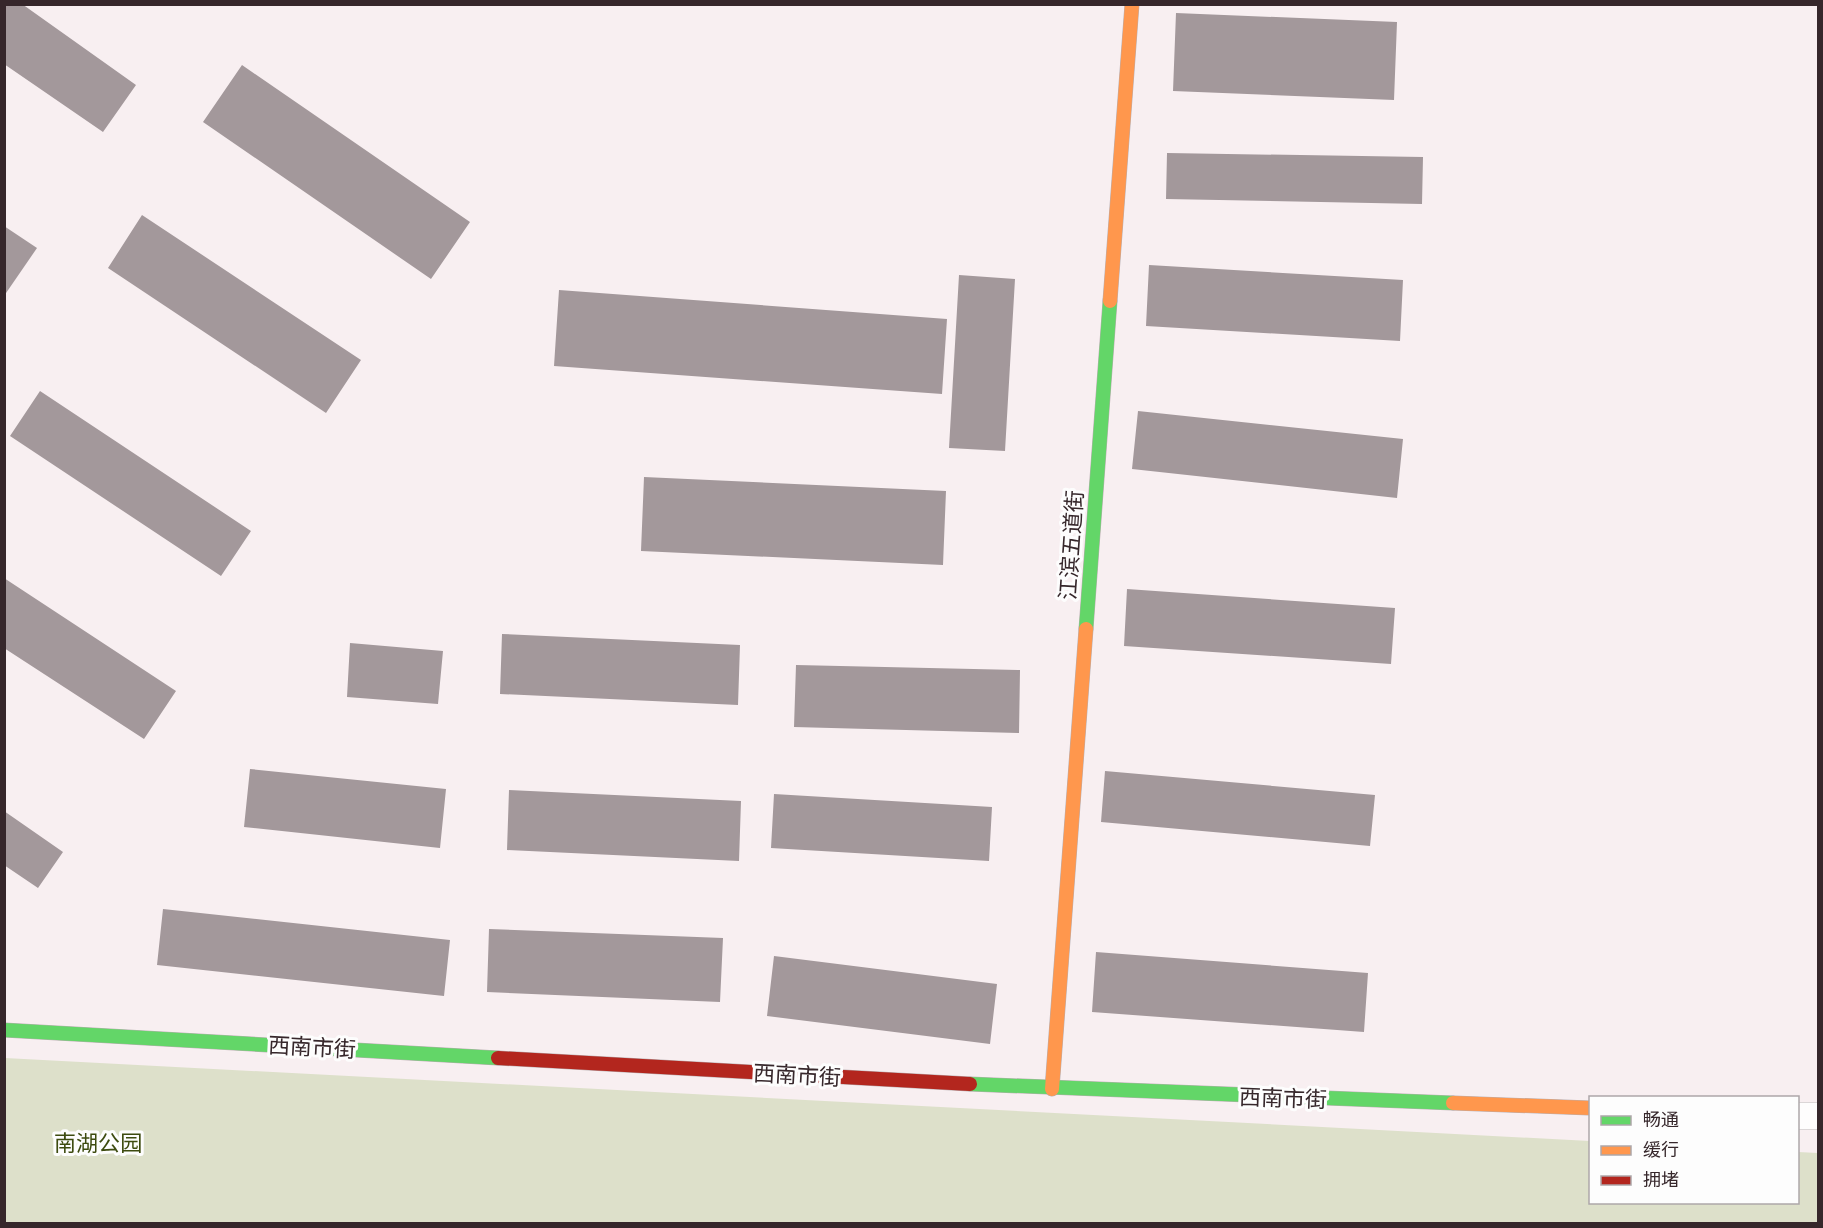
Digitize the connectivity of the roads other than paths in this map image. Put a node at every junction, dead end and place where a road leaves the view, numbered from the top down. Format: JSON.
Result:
{"nodes":[{"id":1,"x":1132,"y":4,"type":"edge"},
{"id":2,"x":4,"y":1030,"type":"edge"},
{"id":3,"x":1052,"y":1089,"type":"junction"},
{"id":4,"x":1589,"y":1108,"type":"edge"},
{"id":5,"x":1799,"y":1116,"type":"edge"},
{"id":6,"x":1818,"y":1116,"type":"edge"}],
"edges":[{"from":1,"to":3,"type":"street","name":"江滨五道街"},
{"from":2,"to":3,"type":"street","name":"西南市街"},
{"from":3,"to":4,"type":"street","name":"西南市街"},
{"from":5,"to":6,"type":"street"}]}
